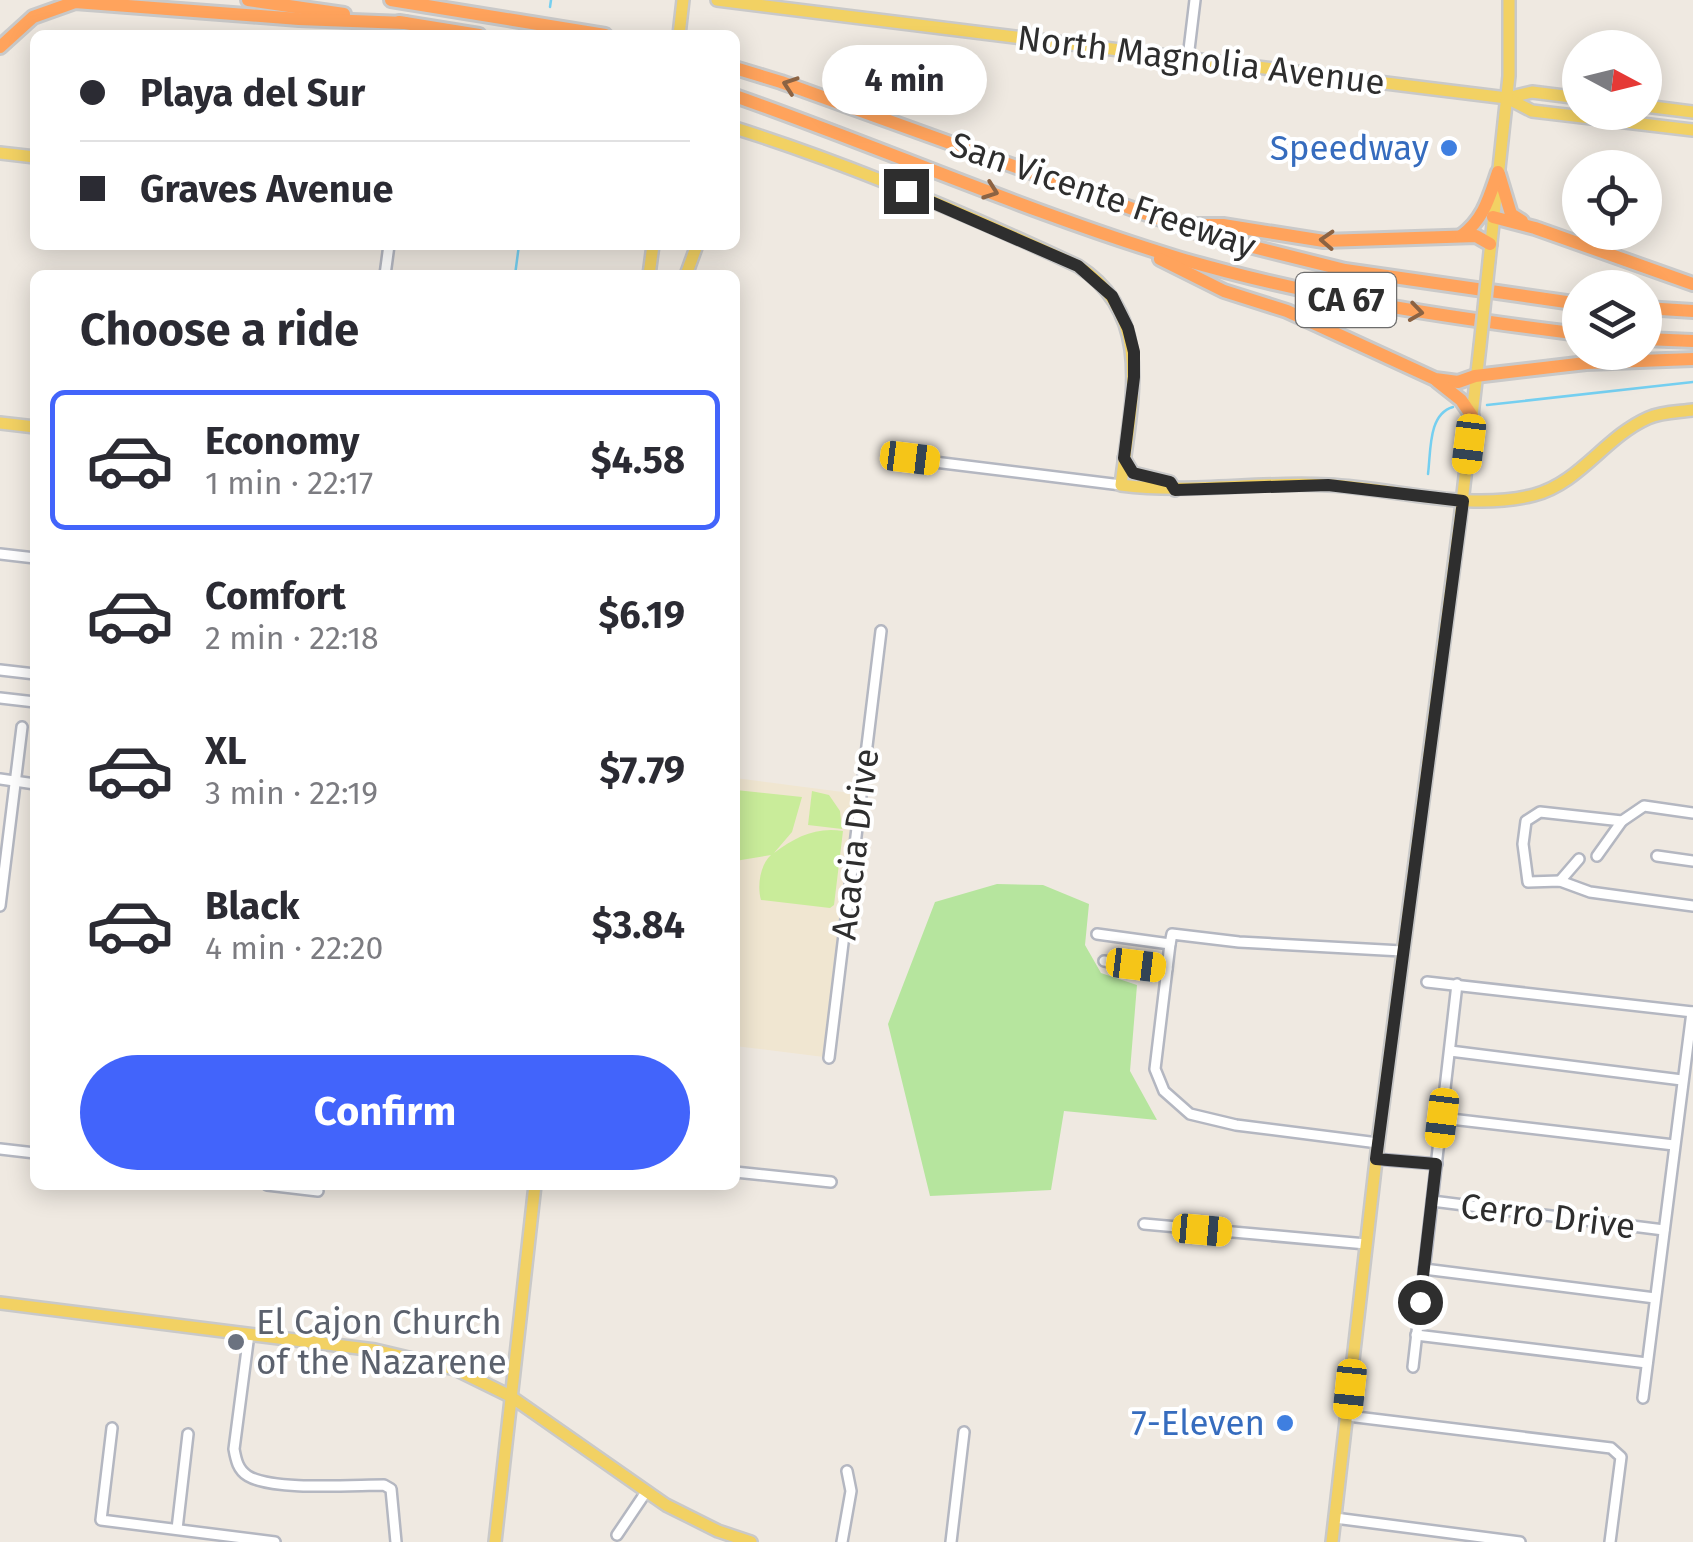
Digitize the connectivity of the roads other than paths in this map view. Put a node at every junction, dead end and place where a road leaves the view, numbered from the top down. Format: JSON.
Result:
{"nodes":[{"id":1,"x":248,"y":0,"type":"edge"},
{"id":2,"x":391,"y":0,"type":"edge"},
{"id":3,"x":436,"y":0,"type":"edge"},
{"id":4,"x":683,"y":0,"type":"edge"},
{"id":5,"x":717,"y":0,"type":"edge"},
{"id":6,"x":1195,"y":0,"type":"edge"},
{"id":7,"x":1509,"y":0,"type":"edge"},
{"id":8,"x":468,"y":11,"type":"junction"},
{"id":9,"x":406,"y":23,"type":"junction"},
{"id":10,"x":449,"y":30,"type":"edge"},
{"id":11,"x":577,"y":30,"type":"edge"},
{"id":12,"x":680,"y":30,"type":"edge"},
{"id":13,"x":0,"y":47,"type":"edge"},
{"id":14,"x":1188,"y":58,"type":"junction"},
{"id":15,"x":740,"y":69,"type":"edge"},
{"id":16,"x":1562,"y":96,"type":"edge"},
{"id":17,"x":740,"y":98,"type":"edge"},
{"id":18,"x":1507,"y":98,"type":"junction"},
{"id":19,"x":1662,"y":108,"type":"edge"},
{"id":20,"x":1693,"y":112,"type":"edge"},
{"id":21,"x":740,"y":130,"type":"edge"},
{"id":22,"x":1693,"y":130,"type":"edge"},
{"id":23,"x":0,"y":153,"type":"edge"},
{"id":24,"x":30,"y":156,"type":"edge"},
{"id":25,"x":1498,"y":172,"type":"junction"},
{"id":26,"x":1493,"y":218,"type":"junction"},
{"id":27,"x":1177,"y":226,"type":"junction"},
{"id":28,"x":1535,"y":228,"type":"junction"},
{"id":29,"x":1459,"y":237,"type":"junction"},
{"id":30,"x":1118,"y":238,"type":"junction"},
{"id":31,"x":1490,"y":244,"type":"junction"},
{"id":32,"x":1693,"y":284,"type":"edge"},
{"id":33,"x":1562,"y":301,"type":"edge"},
{"id":34,"x":1662,"y":309,"type":"edge"},
{"id":35,"x":1693,"y":311,"type":"edge"},
{"id":36,"x":1562,"y":332,"type":"edge"},
{"id":37,"x":1662,"y":339,"type":"edge"},
{"id":38,"x":1693,"y":340,"type":"edge"},
{"id":39,"x":1693,"y":359,"type":"edge"},
{"id":40,"x":1476,"y":376,"type":"junction"},
{"id":41,"x":1435,"y":379,"type":"junction"},
{"id":42,"x":1693,"y":410,"type":"edge"},
{"id":43,"x":1472,"y":416,"type":"junction"},
{"id":44,"x":0,"y":423,"type":"edge"},
{"id":45,"x":30,"y":426,"type":"edge"},
{"id":46,"x":910,"y":458,"type":"dead end"},
{"id":47,"x":1124,"y":458,"type":"junction"},
{"id":48,"x":1120,"y":485,"type":"junction"},
{"id":49,"x":1175,"y":490,"type":"junction"},
{"id":50,"x":1463,"y":501,"type":"junction"},
{"id":51,"x":0,"y":554,"type":"edge"},
{"id":52,"x":30,"y":557,"type":"edge"},
{"id":53,"x":881,"y":631,"type":"dead end"},
{"id":54,"x":0,"y":670,"type":"edge"},
{"id":55,"x":30,"y":673,"type":"edge"},
{"id":56,"x":0,"y":698,"type":"edge"},
{"id":57,"x":30,"y":701,"type":"edge"},
{"id":58,"x":22,"y":727,"type":"dead end"},
{"id":59,"x":0,"y":780,"type":"edge"},
{"id":60,"x":15,"y":781,"type":"junction"},
{"id":61,"x":30,"y":783,"type":"edge"},
{"id":62,"x":1693,"y":813,"type":"edge"},
{"id":63,"x":1622,"y":821,"type":"junction"},
{"id":64,"x":1597,"y":856,"type":"dead end"},
{"id":65,"x":1657,"y":856,"type":"dead end"},
{"id":66,"x":1579,"y":859,"type":"dead end"},
{"id":67,"x":1693,"y":860,"type":"edge"},
{"id":68,"x":1560,"y":881,"type":"junction"},
{"id":69,"x":0,"y":906,"type":"edge"},
{"id":70,"x":1693,"y":906,"type":"edge"},
{"id":71,"x":1096,"y":934,"type":"dead end"},
{"id":72,"x":1170,"y":944,"type":"junction"},
{"id":73,"x":1402,"y":950,"type":"junction"},
{"id":74,"x":1104,"y":961,"type":"dead end"},
{"id":75,"x":1167,"y":969,"type":"junction"},
{"id":76,"x":1427,"y":982,"type":"dead end"},
{"id":77,"x":1458,"y":984,"type":"junction"},
{"id":78,"x":1692,"y":1012,"type":"edge"},
{"id":79,"x":1450,"y":1052,"type":"junction"},
{"id":80,"x":829,"y":1058,"type":"dead end"},
{"id":81,"x":1682,"y":1080,"type":"junction"},
{"id":82,"x":1442,"y":1118,"type":"junction"},
{"id":83,"x":1378,"y":1142,"type":"junction"},
{"id":84,"x":1674,"y":1145,"type":"junction"},
{"id":85,"x":0,"y":1149,"type":"edge"},
{"id":86,"x":30,"y":1152,"type":"edge"},
{"id":87,"x":1376,"y":1159,"type":"junction"},
{"id":88,"x":1436,"y":1164,"type":"junction"},
{"id":89,"x":740,"y":1173,"type":"edge"},
{"id":90,"x":831,"y":1182,"type":"dead end"},
{"id":91,"x":309,"y":1190,"type":"edge"},
{"id":92,"x":535,"y":1190,"type":"edge"},
{"id":93,"x":318,"y":1191,"type":"dead end"},
{"id":94,"x":1432,"y":1202,"type":"junction"},
{"id":95,"x":1144,"y":1224,"type":"dead end"},
{"id":96,"x":1664,"y":1230,"type":"junction"},
{"id":97,"x":1366,"y":1244,"type":"junction"},
{"id":98,"x":1424,"y":1270,"type":"junction"},
{"id":99,"x":1655,"y":1298,"type":"junction"},
{"id":100,"x":0,"y":1303,"type":"edge"},
{"id":101,"x":249,"y":1334,"type":"junction"},
{"id":102,"x":1416,"y":1335,"type":"junction"},
{"id":103,"x":1647,"y":1363,"type":"junction"},
{"id":104,"x":1412,"y":1367,"type":"dead end"},
{"id":105,"x":510,"y":1396,"type":"junction"},
{"id":106,"x":1643,"y":1398,"type":"dead end"},
{"id":107,"x":1348,"y":1416,"type":"junction"},
{"id":108,"x":112,"y":1428,"type":"dead end"},
{"id":109,"x":964,"y":1432,"type":"dead end"},
{"id":110,"x":188,"y":1434,"type":"dead end"},
{"id":111,"x":848,"y":1471,"type":"dead end"},
{"id":112,"x":646,"y":1492,"type":"junction"},
{"id":113,"x":1335,"y":1518,"type":"junction"},
{"id":114,"x":177,"y":1529,"type":"junction"},
{"id":115,"x":617,"y":1534,"type":"dead end"},
{"id":116,"x":275,"y":1542,"type":"edge"},
{"id":117,"x":396,"y":1542,"type":"edge"},
{"id":118,"x":495,"y":1542,"type":"edge"},
{"id":119,"x":751,"y":1542,"type":"edge"},
{"id":120,"x":842,"y":1542,"type":"edge"},
{"id":121,"x":951,"y":1542,"type":"edge"},
{"id":122,"x":1332,"y":1542,"type":"edge"},
{"id":123,"x":1520,"y":1542,"type":"edge"},
{"id":124,"x":1610,"y":1542,"type":"edge"}],
"edges":[{"from":1,"to":9,"type":"highway"},
{"from":2,"to":8,"type":"highway"},
{"from":3,"to":8,"type":"highway"},
{"from":4,"to":12,"type":"main road"},
{"from":5,"to":14,"type":"main road","name":"North Magnolia Avenue"},
{"from":6,"to":14,"type":"street"},
{"from":7,"to":18,"type":"main road"},
{"from":8,"to":11,"type":"highway"},
{"from":9,"to":10,"type":"highway"},
{"from":9,"to":13,"type":"highway"},
{"from":14,"to":18,"type":"main road","name":"North Magnolia Avenue"},
{"from":27,"to":15,"type":"highway","name":"San Vicente Freeway","number":"CA 67","one_way":true},
{"from":16,"to":18,"type":"main road","name":"North Magnolia Avenue"},
{"from":17,"to":30,"type":"highway","name":"San Vicente Freeway","number":"CA 67","one_way":true},
{"from":18,"to":22,"type":"main road","name":"North Magnolia Avenue"},
{"from":18,"to":25,"type":"main road"},
{"from":19,"to":20,"type":"main road"},
{"from":21,"to":47,"type":"main road"},
{"from":23,"to":24,"type":"main road"},
{"from":25,"to":26,"type":"main road"},
{"from":25,"to":28,"type":"highway"},
{"from":25,"to":29,"type":"highway"},
{"from":26,"to":28,"type":"highway"},
{"from":26,"to":31,"type":"main road"},
{"from":29,"to":27,"type":"highway","one_way":true},
{"from":27,"to":33,"type":"highway","name":"San Vicente Freeway","number":"CA 67"},
{"from":28,"to":32,"type":"highway"},
{"from":29,"to":31,"type":"highway"},
{"from":30,"to":36,"type":"highway","name":"San Vicente Freeway","number":"CA 67","one_way":true},
{"from":30,"to":41,"type":"highway"},
{"from":31,"to":40,"type":"main road","bridge":true},
{"from":34,"to":35,"type":"highway"},
{"from":37,"to":38,"type":"highway"},
{"from":39,"to":40,"type":"highway"},
{"from":40,"to":41,"type":"highway"},
{"from":40,"to":43,"type":"main road"},
{"from":41,"to":43,"type":"highway"},
{"from":42,"to":50,"type":"main road"},
{"from":43,"to":50,"type":"main road"},
{"from":44,"to":45,"type":"main road"},
{"from":46,"to":48,"type":"street"},
{"from":47,"to":48,"type":"main road"},
{"from":47,"to":49,"type":"main road"},
{"from":48,"to":49,"type":"main road"},
{"from":49,"to":50,"type":"main road"},
{"from":50,"to":73,"type":"main road"},
{"from":51,"to":52,"type":"street"},
{"from":53,"to":80,"type":"street","name":"Acacia Drive"},
{"from":54,"to":55,"type":"street"},
{"from":56,"to":57,"type":"street"},
{"from":58,"to":60,"type":"street"},
{"from":59,"to":60,"type":"street"},
{"from":60,"to":61,"type":"street"},
{"from":60,"to":69,"type":"street"},
{"from":62,"to":63,"type":"street"},
{"from":63,"to":64,"type":"street"},
{"from":63,"to":68,"type":"street"},
{"from":65,"to":67,"type":"street"},
{"from":66,"to":68,"type":"street"},
{"from":68,"to":70,"type":"street"},
{"from":71,"to":72,"type":"street"},
{"from":72,"to":73,"type":"street"},
{"from":72,"to":75,"type":"street"},
{"from":73,"to":83,"type":"main road"},
{"from":74,"to":75,"type":"street"},
{"from":75,"to":83,"type":"street"},
{"from":76,"to":77,"type":"street"},
{"from":77,"to":78,"type":"street"},
{"from":77,"to":79,"type":"street"},
{"from":78,"to":81,"type":"street"},
{"from":79,"to":81,"type":"street"},
{"from":79,"to":82,"type":"street"},
{"from":81,"to":84,"type":"street"},
{"from":82,"to":84,"type":"street"},
{"from":82,"to":88,"type":"street"},
{"from":83,"to":87,"type":"main road"},
{"from":84,"to":96,"type":"street"},
{"from":85,"to":86,"type":"street"},
{"from":87,"to":88,"type":"street"},
{"from":87,"to":97,"type":"main road"},
{"from":88,"to":94,"type":"street"},
{"from":89,"to":90,"type":"street"},
{"from":91,"to":93,"type":"street"},
{"from":92,"to":105,"type":"main road"},
{"from":94,"to":96,"type":"street","name":"Cerro Drive"},
{"from":94,"to":98,"type":"street"},
{"from":95,"to":97,"type":"street"},
{"from":96,"to":99,"type":"street"},
{"from":97,"to":107,"type":"main road"},
{"from":98,"to":99,"type":"street"},
{"from":98,"to":102,"type":"street"},
{"from":99,"to":103,"type":"street"},
{"from":100,"to":101,"type":"main road"},
{"from":101,"to":105,"type":"main road"},
{"from":101,"to":117,"type":"street"},
{"from":102,"to":103,"type":"street"},
{"from":102,"to":104,"type":"street"},
{"from":103,"to":106,"type":"street"},
{"from":105,"to":112,"type":"main road"},
{"from":105,"to":118,"type":"main road"},
{"from":107,"to":113,"type":"main road"},
{"from":107,"to":124,"type":"street"},
{"from":108,"to":114,"type":"street"},
{"from":109,"to":121,"type":"street"},
{"from":110,"to":114,"type":"street"},
{"from":111,"to":120,"type":"street"},
{"from":112,"to":115,"type":"street"},
{"from":112,"to":119,"type":"main road"},
{"from":113,"to":122,"type":"main road"},
{"from":113,"to":123,"type":"street"},
{"from":114,"to":116,"type":"street"}]}
